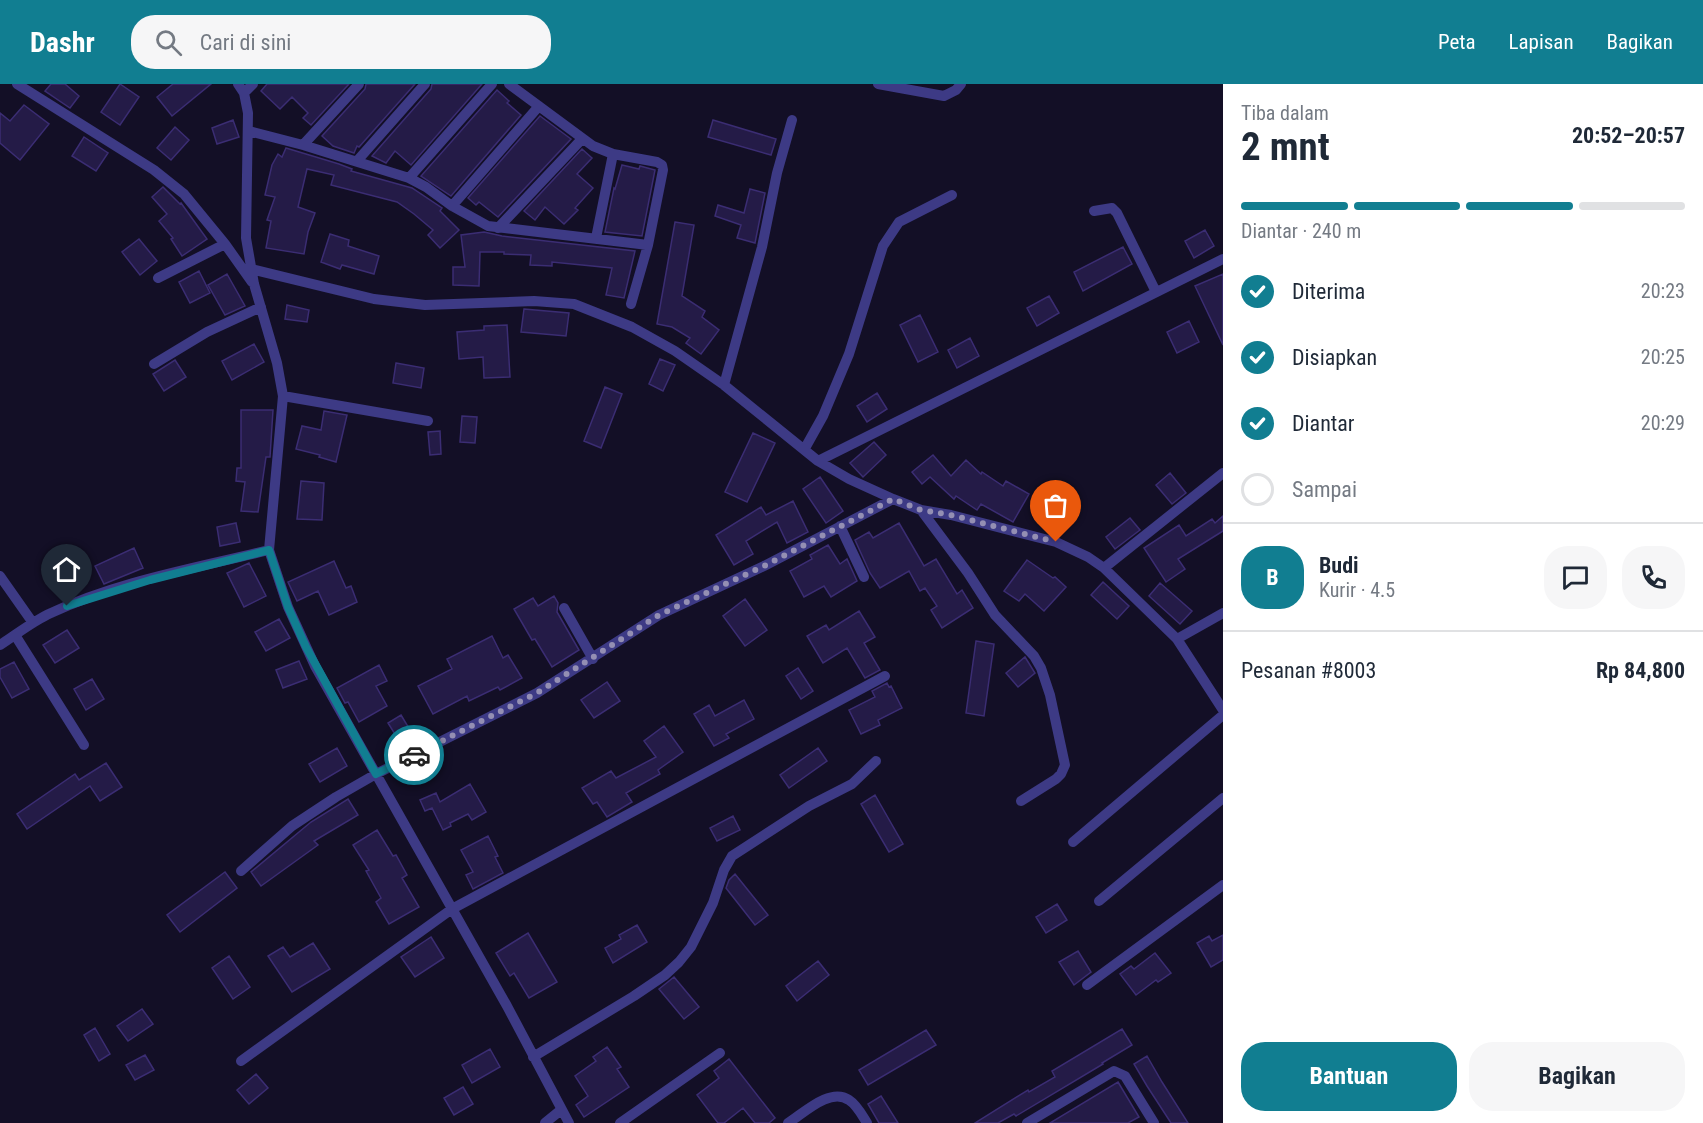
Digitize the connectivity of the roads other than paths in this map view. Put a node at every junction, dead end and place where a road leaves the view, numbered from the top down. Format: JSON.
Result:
{"nodes":[{"id":1,"x":253,"y":84,"type":"edge"},
{"id":2,"x":359,"y":84,"type":"edge"},
{"id":3,"x":425,"y":84,"type":"edge"},
{"id":4,"x":492,"y":84,"type":"edge"},
{"id":5,"x":509,"y":84,"type":"edge"},
{"id":6,"x":878,"y":84,"type":"edge"},
{"id":7,"x":961,"y":84,"type":"edge"},
{"id":8,"x":23,"y":86,"type":"edge"},
{"id":9,"x":241,"y":88,"type":"edge"},
{"id":10,"x":539,"y":106,"type":"junction"},
{"id":11,"x":792,"y":120,"type":"dead end"},
{"id":12,"x":249,"y":131,"type":"junction"},
{"id":13,"x":582,"y":139,"type":"junction"},
{"id":14,"x":303,"y":145,"type":"junction"},
{"id":15,"x":613,"y":154,"type":"junction"},
{"id":16,"x":357,"y":161,"type":"junction"},
{"id":17,"x":409,"y":178,"type":"junction"},
{"id":18,"x":952,"y":195,"type":"dead end"},
{"id":19,"x":452,"y":206,"type":"junction"},
{"id":20,"x":1094,"y":211,"type":"dead end"},
{"id":21,"x":498,"y":228,"type":"junction"},
{"id":22,"x":596,"y":238,"type":"junction"},
{"id":23,"x":225,"y":244,"type":"junction"},
{"id":24,"x":648,"y":244,"type":"junction"},
{"id":25,"x":1223,"y":259,"type":"edge"},
{"id":26,"x":251,"y":269,"type":"junction"},
{"id":27,"x":158,"y":278,"type":"dead end"},
{"id":28,"x":254,"y":284,"type":"junction"},
{"id":29,"x":1156,"y":292,"type":"junction"},
{"id":30,"x":631,"y":304,"type":"dead end"},
{"id":31,"x":261,"y":307,"type":"junction"},
{"id":32,"x":154,"y":364,"type":"dead end"},
{"id":33,"x":724,"y":385,"type":"junction"},
{"id":34,"x":283,"y":396,"type":"junction"},
{"id":35,"x":428,"y":421,"type":"dead end"},
{"id":36,"x":804,"y":450,"type":"junction"},
{"id":37,"x":818,"y":461,"type":"junction"},
{"id":38,"x":1223,"y":473,"type":"edge"},
{"id":39,"x":893,"y":499,"type":"junction"},
{"id":40,"x":921,"y":510,"type":"junction"},
{"id":41,"x":840,"y":526,"type":"junction"},
{"id":42,"x":269,"y":550,"type":"junction"},
{"id":43,"x":1104,"y":568,"type":"junction"},
{"id":44,"x":0,"y":576,"type":"edge"},
{"id":45,"x":864,"y":577,"type":"dead end"},
{"id":46,"x":564,"y":609,"type":"dead end"},
{"id":47,"x":1223,"y":613,"type":"edge"},
{"id":48,"x":33,"y":623,"type":"junction"},
{"id":49,"x":15,"y":635,"type":"junction"},
{"id":50,"x":1177,"y":639,"type":"junction"},
{"id":51,"x":0,"y":645,"type":"edge"},
{"id":52,"x":593,"y":659,"type":"junction"},
{"id":53,"x":885,"y":676,"type":"dead end"},
{"id":54,"x":1223,"y":710,"type":"edge"},
{"id":55,"x":1223,"y":715,"type":"edge"},
{"id":56,"x":84,"y":745,"type":"dead end"},
{"id":57,"x":876,"y":761,"type":"dead end"},
{"id":58,"x":376,"y":774,"type":"junction"},
{"id":59,"x":1223,"y":798,"type":"edge"},
{"id":60,"x":1021,"y":801,"type":"dead end"},
{"id":61,"x":1073,"y":842,"type":"dead end"},
{"id":62,"x":241,"y":871,"type":"dead end"},
{"id":63,"x":1223,"y":885,"type":"edge"},
{"id":64,"x":1099,"y":901,"type":"dead end"},
{"id":65,"x":452,"y":909,"type":"junction"},
{"id":66,"x":1087,"y":985,"type":"dead end"},
{"id":67,"x":720,"y":1053,"type":"dead end"},
{"id":68,"x":533,"y":1057,"type":"junction"},
{"id":69,"x":241,"y":1061,"type":"dead end"},
{"id":70,"x":561,"y":1110,"type":"junction"},
{"id":71,"x":1153,"y":1122,"type":"edge"},
{"id":72,"x":545,"y":1123,"type":"edge"},
{"id":73,"x":569,"y":1123,"type":"edge"},
{"id":74,"x":620,"y":1123,"type":"edge"},
{"id":75,"x":788,"y":1123,"type":"edge"},
{"id":76,"x":867,"y":1123,"type":"edge"},
{"id":77,"x":1027,"y":1123,"type":"edge"}],
"edges":[{"from":1,"to":9,"type":"street"},
{"from":2,"to":14,"type":"street"},
{"from":3,"to":16,"type":"street"},
{"from":4,"to":17,"type":"street"},
{"from":5,"to":10,"type":"street"},
{"from":6,"to":7,"type":"street"},
{"from":8,"to":23,"type":"street"},
{"from":9,"to":12,"type":"street"},
{"from":10,"to":13,"type":"street"},
{"from":10,"to":19,"type":"street"},
{"from":11,"to":33,"type":"street"},
{"from":12,"to":14,"type":"street"},
{"from":12,"to":26,"type":"street"},
{"from":13,"to":15,"type":"street"},
{"from":13,"to":21,"type":"street"},
{"from":14,"to":16,"type":"street"},
{"from":15,"to":22,"type":"street"},
{"from":15,"to":24,"type":"street"},
{"from":16,"to":17,"type":"street"},
{"from":17,"to":19,"type":"street"},
{"from":18,"to":36,"type":"street"},
{"from":19,"to":21,"type":"street"},
{"from":20,"to":29,"type":"street"},
{"from":21,"to":22,"type":"street"},
{"from":22,"to":24,"type":"street"},
{"from":23,"to":27,"type":"street"},
{"from":23,"to":28,"type":"street"},
{"from":24,"to":30,"type":"street"},
{"from":25,"to":29,"type":"street"},
{"from":26,"to":28,"type":"street"},
{"from":26,"to":33,"type":"street"},
{"from":28,"to":31,"type":"street"},
{"from":29,"to":37,"type":"street"},
{"from":31,"to":32,"type":"street"},
{"from":31,"to":34,"type":"street"},
{"from":33,"to":36,"type":"street"},
{"from":34,"to":35,"type":"street"},
{"from":34,"to":42,"type":"street"},
{"from":36,"to":37,"type":"street"},
{"from":37,"to":39,"type":"street"},
{"from":38,"to":43,"type":"street"},
{"from":39,"to":40,"type":"street"},
{"from":39,"to":41,"type":"street"},
{"from":40,"to":43,"type":"street"},
{"from":40,"to":60,"type":"street"},
{"from":41,"to":45,"type":"street"},
{"from":41,"to":52,"type":"street"},
{"from":42,"to":48,"type":"street"},
{"from":42,"to":58,"type":"street"},
{"from":43,"to":50,"type":"street"},
{"from":44,"to":48,"type":"street"},
{"from":46,"to":52,"type":"street"},
{"from":47,"to":50,"type":"street"},
{"from":48,"to":49,"type":"street"},
{"from":49,"to":51,"type":"street"},
{"from":49,"to":56,"type":"street"},
{"from":50,"to":54,"type":"street"},
{"from":52,"to":58,"type":"street"},
{"from":53,"to":65,"type":"street"},
{"from":55,"to":61,"type":"street"},
{"from":57,"to":68,"type":"street"},
{"from":58,"to":62,"type":"street"},
{"from":58,"to":65,"type":"street"},
{"from":59,"to":64,"type":"street"},
{"from":63,"to":66,"type":"street"},
{"from":65,"to":68,"type":"street"},
{"from":65,"to":69,"type":"street"},
{"from":67,"to":74,"type":"street"},
{"from":68,"to":70,"type":"street"},
{"from":70,"to":72,"type":"street"},
{"from":70,"to":73,"type":"street"},
{"from":71,"to":77,"type":"street"},
{"from":75,"to":76,"type":"street"}]}
